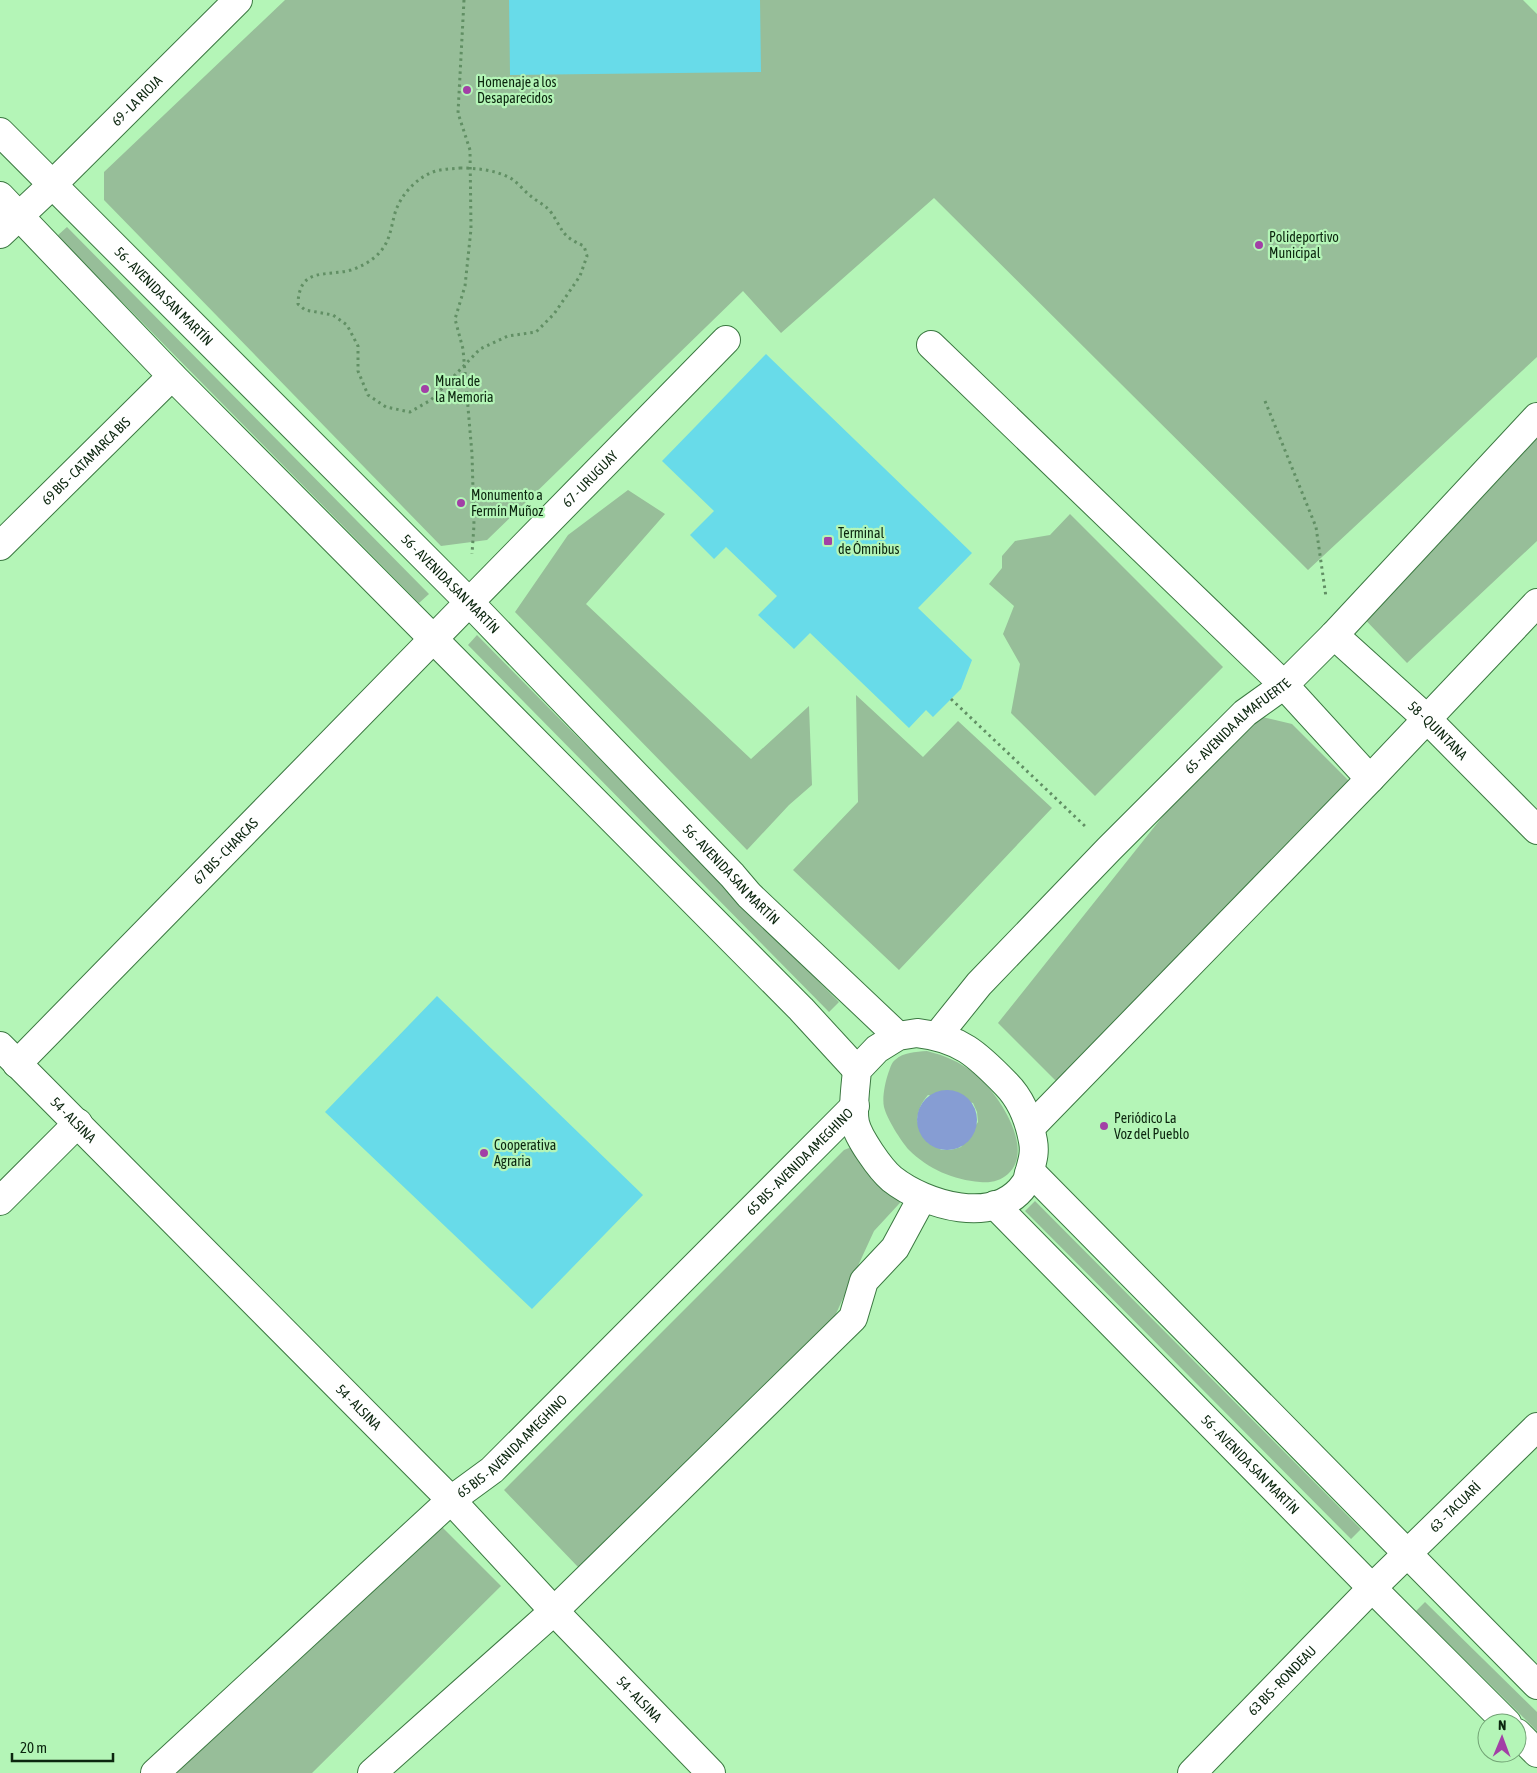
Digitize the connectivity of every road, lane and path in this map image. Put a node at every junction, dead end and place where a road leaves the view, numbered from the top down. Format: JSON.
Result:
{"nodes":[{"id":1,"x":238,"y":0,"type":"edge"},
{"id":2,"x":464,"y":0,"type":"edge"},
{"id":3,"x":0,"y":132,"type":"edge"},
{"id":4,"x":470,"y":168,"type":"junction"},
{"id":5,"x":0,"y":196,"type":"edge"},
{"id":6,"x":27,"y":209,"type":"edge"},
{"id":7,"x":726,"y":340,"type":"dead end"},
{"id":8,"x":931,"y":345,"type":"dead end"},
{"id":9,"x":464,"y":366,"type":"junction"},
{"id":10,"x":172,"y":376,"type":"junction"},
{"id":11,"x":1265,"y":401,"type":"dead end"},
{"id":12,"x":1537,"y":418,"type":"edge"},
{"id":13,"x":0,"y":546,"type":"edge"},
{"id":14,"x":472,"y":554,"type":"dead end"},
{"id":15,"x":470,"y":603,"type":"junction"},
{"id":16,"x":1537,"y":603,"type":"edge"},
{"id":17,"x":1342,"y":627,"type":"junction"},
{"id":18,"x":434,"y":640,"type":"junction"},
{"id":19,"x":1284,"y":685,"type":"junction"},
{"id":20,"x":951,"y":699,"type":"dead end"},
{"id":21,"x":1427,"y":719,"type":"junction"},
{"id":22,"x":1370,"y":779,"type":"junction"},
{"id":23,"x":1537,"y":830,"type":"edge"},
{"id":24,"x":1109,"y":849,"type":"junction"},
{"id":25,"x":938,"y":1035,"type":"junction"},
{"id":26,"x":898,"y":1036,"type":"junction"},
{"id":27,"x":8,"y":1055,"type":"edge"},
{"id":28,"x":856,"y":1070,"type":"junction"},
{"id":29,"x":855,"y":1106,"type":"junction"},
{"id":30,"x":78,"y":1124,"type":"junction"},
{"id":31,"x":1031,"y":1127,"type":"junction"},
{"id":32,"x":1029,"y":1174,"type":"junction"},
{"id":33,"x":922,"y":1198,"type":"junction"},
{"id":34,"x":0,"y":1201,"type":"edge"},
{"id":35,"x":995,"y":1205,"type":"junction"},
{"id":36,"x":1537,"y":1426,"type":"edge"},
{"id":37,"x":451,"y":1500,"type":"junction"},
{"id":38,"x":1407,"y":1554,"type":"junction"},
{"id":39,"x":1372,"y":1588,"type":"junction"},
{"id":40,"x":554,"y":1611,"type":"junction"},
{"id":41,"x":1537,"y":1685,"type":"edge"},
{"id":42,"x":1497,"y":1713,"type":"edge"},
{"id":43,"x":1527,"y":1743,"type":"edge"},
{"id":44,"x":1537,"y":1753,"type":"edge"},
{"id":45,"x":154,"y":1773,"type":"edge"},
{"id":46,"x":372,"y":1773,"type":"edge"},
{"id":47,"x":711,"y":1773,"type":"edge"},
{"id":48,"x":1192,"y":1773,"type":"edge"}],
"edges":[{"from":1,"to":6,"type":"main road","name":"69 - LA RIOJA"},
{"from":2,"to":4,"type":"path"},
{"from":3,"to":6,"type":"main road","name":"56 - AVENIDA SAN MARTÍN"},
{"from":4,"to":9,"type":"path"},
{"from":4,"to":9,"type":"path"},
{"from":4,"to":9,"type":"path"},
{"from":5,"to":6,"type":"main road","name":"56 - AVENIDA SAN MARTÍN"},
{"from":6,"to":10,"type":"main road","name":"56 - AVENIDA SAN MARTÍN"},
{"from":6,"to":15,"type":"main road","name":"56 - AVENIDA SAN MARTÍN"},
{"from":7,"to":15,"type":"main road","name":"67 - URUGUAY"},
{"from":8,"to":19,"type":"main road"},
{"from":9,"to":14,"type":"path"},
{"from":10,"to":13,"type":"main road","name":"69 BIS - CATAMARCA BIS"},
{"from":10,"to":18,"type":"main road","name":"56 - AVENIDA SAN MARTÍN"},
{"from":11,"to":17,"type":"path"},
{"from":12,"to":17,"type":"main road","name":"65 - AVENIDA ALMAFUERTE"},
{"from":15,"to":18,"type":"main road","name":"67 - URUGUAY"},
{"from":15,"to":26,"type":"main road","name":"56 - AVENIDA SAN MARTÍN"},
{"from":16,"to":21,"type":"main road"},
{"from":17,"to":19,"type":"main road","name":"65 - AVENIDA ALMAFUERTE"},
{"from":17,"to":21,"type":"main road","name":"58 - QUINTANA"},
{"from":18,"to":27,"type":"main road","name":"67 BIS - CHARCAS"},
{"from":18,"to":28,"type":"main road","name":"56 - AVENIDA SAN MARTÍN"},
{"from":19,"to":22,"type":"main road"},
{"from":19,"to":24,"type":"main road","name":"65 - AVENIDA ALMAFUERTE"},
{"from":20,"to":24,"type":"path"},
{"from":21,"to":22,"type":"main road"},
{"from":21,"to":23,"type":"main road","name":"58 - QUINTANA"},
{"from":22,"to":31,"type":"main road"},
{"from":24,"to":25,"type":"main road","name":"65 - AVENIDA ALMAFUERTE"},
{"from":25,"to":26,"type":"main road"},
{"from":25,"to":31,"type":"main road"},
{"from":26,"to":28,"type":"main road"},
{"from":27,"to":30,"type":"main road","name":"54 - ALSINA"},
{"from":28,"to":29,"type":"main road"},
{"from":29,"to":33,"type":"main road"},
{"from":29,"to":37,"type":"main road","name":"65 BIS - AVENIDA AMEGHINO"},
{"from":30,"to":34,"type":"main road"},
{"from":30,"to":37,"type":"main road","name":"54 - ALSINA"},
{"from":31,"to":32,"type":"main road"},
{"from":32,"to":35,"type":"main road"},
{"from":32,"to":38,"type":"main road"},
{"from":33,"to":35,"type":"main road"},
{"from":33,"to":40,"type":"main road"},
{"from":35,"to":39,"type":"main road","name":"56 - AVENIDA SAN MARTÍN"},
{"from":36,"to":38,"type":"main road","name":"63 - TACUARÍ"},
{"from":37,"to":40,"type":"main road","name":"54 - ALSINA"},
{"from":37,"to":45,"type":"main road","name":"65 BIS - AVENIDA AMEGHINO"},
{"from":38,"to":39,"type":"main road","name":"63 - TACUARÍ"},
{"from":38,"to":41,"type":"main road"},
{"from":39,"to":42,"type":"main road","name":"56 - AVENIDA SAN MARTÍN"},
{"from":39,"to":48,"type":"main road","name":"63 BIS - RONDEAU"},
{"from":40,"to":46,"type":"main road"},
{"from":40,"to":47,"type":"main road","name":"54 - ALSINA"},
{"from":43,"to":44,"type":"main road"}]}
